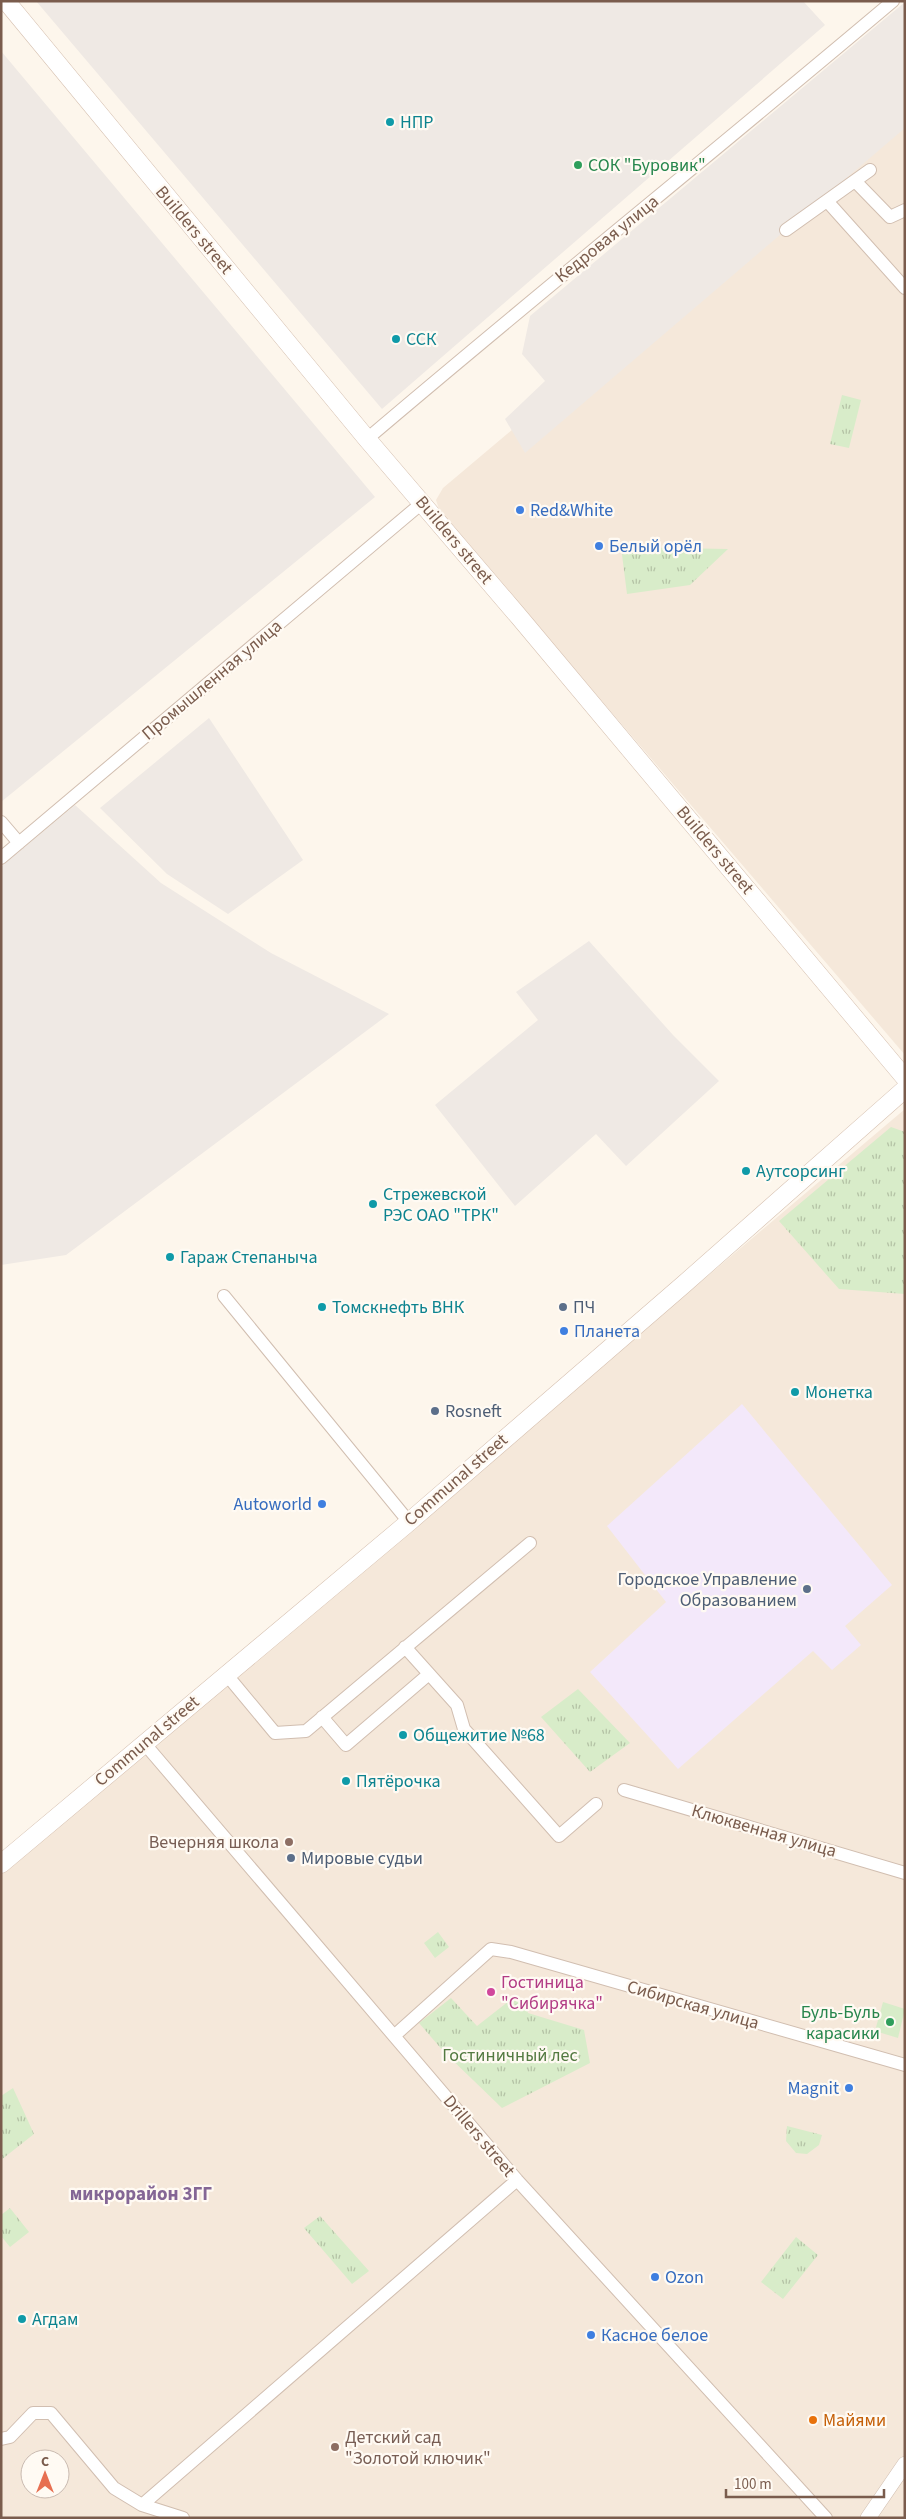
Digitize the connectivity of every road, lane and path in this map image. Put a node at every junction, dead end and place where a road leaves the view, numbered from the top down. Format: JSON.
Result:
{"nodes":[{"id":1,"x":6,"y":1,"type":"edge"},
{"id":2,"x":894,"y":1,"type":"edge"},
{"id":3,"x":870,"y":170,"type":"dead end"},
{"id":4,"x":855,"y":181,"type":"junction"},
{"id":5,"x":827,"y":201,"type":"junction"},
{"id":6,"x":905,"y":210,"type":"edge"},
{"id":7,"x":786,"y":230,"type":"dead end"},
{"id":8,"x":905,"y":288,"type":"edge"},
{"id":9,"x":367,"y":438,"type":"junction"},
{"id":10,"x":422,"y":502,"type":"junction"},
{"id":11,"x":1,"y":822,"type":"edge"},
{"id":12,"x":19,"y":843,"type":"junction"},
{"id":13,"x":1,"y":858,"type":"edge"},
{"id":14,"x":905,"y":1078,"type":"edge"},
{"id":15,"x":905,"y":1089,"type":"edge"},
{"id":16,"x":224,"y":1296,"type":"dead end"},
{"id":17,"x":409,"y":1522,"type":"junction"},
{"id":18,"x":530,"y":1543,"type":"dead end"},
{"id":19,"x":405,"y":1647,"type":"junction"},
{"id":20,"x":226,"y":1674,"type":"junction"},
{"id":21,"x":429,"y":1674,"type":"junction"},
{"id":22,"x":322,"y":1717,"type":"junction"},
{"id":23,"x":144,"y":1743,"type":"junction"},
{"id":24,"x":624,"y":1790,"type":"dead end"},
{"id":25,"x":596,"y":1804,"type":"dead end"},
{"id":26,"x":1,"y":1864,"type":"edge"},
{"id":27,"x":905,"y":1873,"type":"edge"},
{"id":28,"x":394,"y":2036,"type":"junction"},
{"id":29,"x":905,"y":2065,"type":"edge"},
{"id":30,"x":517,"y":2180,"type":"junction"},
{"id":31,"x":1,"y":2439,"type":"edge"},
{"id":32,"x":905,"y":2464,"type":"edge"},
{"id":33,"x":142,"y":2505,"type":"junction"},
{"id":34,"x":182,"y":2518,"type":"edge"},
{"id":35,"x":826,"y":2518,"type":"edge"},
{"id":36,"x":868,"y":2518,"type":"edge"}],
"edges":[{"from":1,"to":9,"type":"main road","name":"Builders street"},
{"from":2,"to":9,"type":"street","name":"Кедровая улица"},
{"from":3,"to":4,"type":"street"},
{"from":4,"to":5,"type":"street"},
{"from":4,"to":6,"type":"street"},
{"from":5,"to":7,"type":"street"},
{"from":5,"to":8,"type":"street"},
{"from":9,"to":10,"type":"main road","name":"Builders street"},
{"from":10,"to":12,"type":"street","name":"Промышленная улица"},
{"from":10,"to":14,"type":"main road","name":"Builders street"},
{"from":11,"to":12,"type":"street"},
{"from":12,"to":13,"type":"street","name":"Промышленная улица"},
{"from":15,"to":17,"type":"main road","name":"Communal street"},
{"from":16,"to":17,"type":"street"},
{"from":17,"to":20,"type":"main road","name":"Communal street"},
{"from":18,"to":19,"type":"street"},
{"from":19,"to":21,"type":"street"},
{"from":19,"to":22,"type":"street"},
{"from":20,"to":22,"type":"street"},
{"from":20,"to":23,"type":"main road","name":"Communal street"},
{"from":21,"to":22,"type":"street"},
{"from":21,"to":25,"type":"street"},
{"from":23,"to":26,"type":"main road","name":"Communal street"},
{"from":23,"to":28,"type":"street","name":"Drillers street"},
{"from":24,"to":27,"type":"street","name":"Клюквенная улица"},
{"from":28,"to":29,"type":"street","name":"Сибирская улица"},
{"from":28,"to":30,"type":"street","name":"Drillers street"},
{"from":30,"to":33,"type":"street"},
{"from":30,"to":35,"type":"street","name":"Drillers street"},
{"from":31,"to":33,"type":"street"},
{"from":32,"to":36,"type":"street"},
{"from":33,"to":34,"type":"street"}]}
